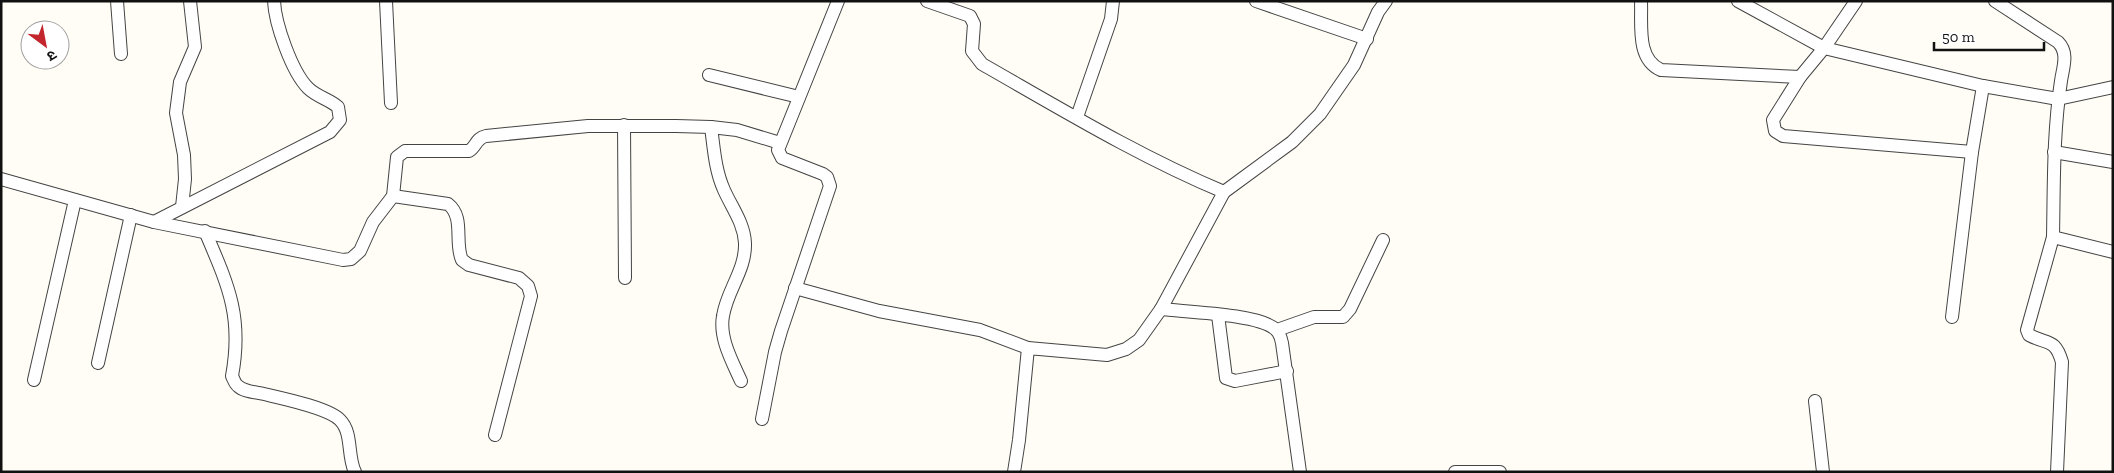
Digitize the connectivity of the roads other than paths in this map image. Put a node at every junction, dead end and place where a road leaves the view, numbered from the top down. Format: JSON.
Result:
{"nodes":[{"id":1,"x":117,"y":1,"type":"edge"},
{"id":2,"x":190,"y":1,"type":"edge"},
{"id":3,"x":274,"y":1,"type":"edge"},
{"id":4,"x":386,"y":1,"type":"edge"},
{"id":5,"x":838,"y":1,"type":"edge"},
{"id":6,"x":927,"y":1,"type":"edge"},
{"id":7,"x":1113,"y":1,"type":"edge"},
{"id":8,"x":1256,"y":1,"type":"edge"},
{"id":9,"x":1386,"y":1,"type":"edge"},
{"id":10,"x":1641,"y":1,"type":"edge"},
{"id":11,"x":1738,"y":1,"type":"edge"},
{"id":12,"x":1856,"y":1,"type":"edge"},
{"id":13,"x":1995,"y":1,"type":"edge"},
{"id":14,"x":1367,"y":39,"type":"junction"},
{"id":15,"x":1824,"y":48,"type":"junction"},
{"id":16,"x":121,"y":54,"type":"dead end"},
{"id":17,"x":709,"y":75,"type":"dead end"},
{"id":18,"x":1800,"y":77,"type":"junction"},
{"id":19,"x":1983,"y":86,"type":"junction"},
{"id":20,"x":2113,"y":86,"type":"edge"},
{"id":21,"x":799,"y":97,"type":"junction"},
{"id":22,"x":2058,"y":99,"type":"junction"},
{"id":23,"x":391,"y":103,"type":"dead end"},
{"id":24,"x":1078,"y":117,"type":"junction"},
{"id":25,"x":624,"y":125,"type":"junction"},
{"id":26,"x":711,"y":127,"type":"junction"},
{"id":27,"x":780,"y":143,"type":"junction"},
{"id":28,"x":1972,"y":152,"type":"junction"},
{"id":29,"x":2054,"y":152,"type":"junction"},
{"id":30,"x":2113,"y":162,"type":"edge"},
{"id":31,"x":1,"y":179,"type":"edge"},
{"id":32,"x":1224,"y":192,"type":"junction"},
{"id":33,"x":393,"y":196,"type":"junction"},
{"id":34,"x":75,"y":200,"type":"junction"},
{"id":35,"x":182,"y":207,"type":"junction"},
{"id":36,"x":131,"y":215,"type":"junction"},
{"id":37,"x":154,"y":222,"type":"junction"},
{"id":38,"x":205,"y":232,"type":"junction"},
{"id":39,"x":2053,"y":237,"type":"junction"},
{"id":40,"x":1383,"y":240,"type":"dead end"},
{"id":41,"x":2113,"y":252,"type":"edge"},
{"id":42,"x":625,"y":278,"type":"dead end"},
{"id":43,"x":795,"y":288,"type":"junction"},
{"id":44,"x":1161,"y":309,"type":"junction"},
{"id":45,"x":1218,"y":315,"type":"junction"},
{"id":46,"x":1952,"y":317,"type":"dead end"},
{"id":47,"x":1277,"y":330,"type":"junction"},
{"id":48,"x":1028,"y":348,"type":"junction"},
{"id":49,"x":98,"y":363,"type":"dead end"},
{"id":50,"x":1287,"y":371,"type":"junction"},
{"id":51,"x":34,"y":380,"type":"dead end"},
{"id":52,"x":741,"y":381,"type":"dead end"},
{"id":53,"x":1815,"y":401,"type":"dead end"},
{"id":54,"x":762,"y":419,"type":"dead end"},
{"id":55,"x":495,"y":435,"type":"dead end"},
{"id":56,"x":355,"y":472,"type":"edge"},
{"id":57,"x":1014,"y":472,"type":"edge"},
{"id":58,"x":1300,"y":472,"type":"edge"},
{"id":59,"x":1455,"y":472,"type":"edge"},
{"id":60,"x":1500,"y":472,"type":"edge"},
{"id":61,"x":1823,"y":472,"type":"edge"},
{"id":62,"x":2057,"y":472,"type":"edge"}],
"edges":[{"from":1,"to":16,"type":"street"},
{"from":2,"to":35,"type":"street"},
{"from":3,"to":35,"type":"street"},
{"from":4,"to":23,"type":"street"},
{"from":5,"to":21,"type":"street"},
{"from":6,"to":24,"type":"street"},
{"from":7,"to":24,"type":"street"},
{"from":8,"to":14,"type":"street"},
{"from":9,"to":14,"type":"street"},
{"from":10,"to":18,"type":"street"},
{"from":11,"to":15,"type":"street"},
{"from":12,"to":15,"type":"street"},
{"from":13,"to":22,"type":"street"},
{"from":14,"to":32,"type":"street"},
{"from":15,"to":18,"type":"street"},
{"from":15,"to":19,"type":"street"},
{"from":17,"to":21,"type":"street"},
{"from":18,"to":28,"type":"street"},
{"from":19,"to":22,"type":"street"},
{"from":19,"to":28,"type":"street"},
{"from":20,"to":22,"type":"street"},
{"from":21,"to":27,"type":"street"},
{"from":22,"to":29,"type":"street"},
{"from":24,"to":32,"type":"street"},
{"from":25,"to":26,"type":"street"},
{"from":25,"to":33,"type":"street"},
{"from":25,"to":42,"type":"street"},
{"from":26,"to":27,"type":"street"},
{"from":26,"to":52,"type":"street"},
{"from":27,"to":43,"type":"street"},
{"from":28,"to":46,"type":"street"},
{"from":29,"to":30,"type":"street"},
{"from":29,"to":39,"type":"street"},
{"from":31,"to":34,"type":"street"},
{"from":32,"to":44,"type":"street"},
{"from":33,"to":38,"type":"street"},
{"from":33,"to":55,"type":"street"},
{"from":34,"to":36,"type":"street"},
{"from":34,"to":51,"type":"street"},
{"from":35,"to":37,"type":"street"},
{"from":36,"to":37,"type":"street"},
{"from":36,"to":49,"type":"street"},
{"from":37,"to":38,"type":"street"},
{"from":38,"to":56,"type":"street"},
{"from":39,"to":41,"type":"street"},
{"from":39,"to":62,"type":"street"},
{"from":40,"to":47,"type":"street"},
{"from":43,"to":48,"type":"street"},
{"from":43,"to":54,"type":"street"},
{"from":44,"to":45,"type":"street"},
{"from":44,"to":48,"type":"street"},
{"from":45,"to":47,"type":"street"},
{"from":45,"to":50,"type":"street"},
{"from":47,"to":50,"type":"street"},
{"from":48,"to":57,"type":"street"},
{"from":50,"to":58,"type":"street"},
{"from":53,"to":61,"type":"street"},
{"from":59,"to":60,"type":"street"}]}
